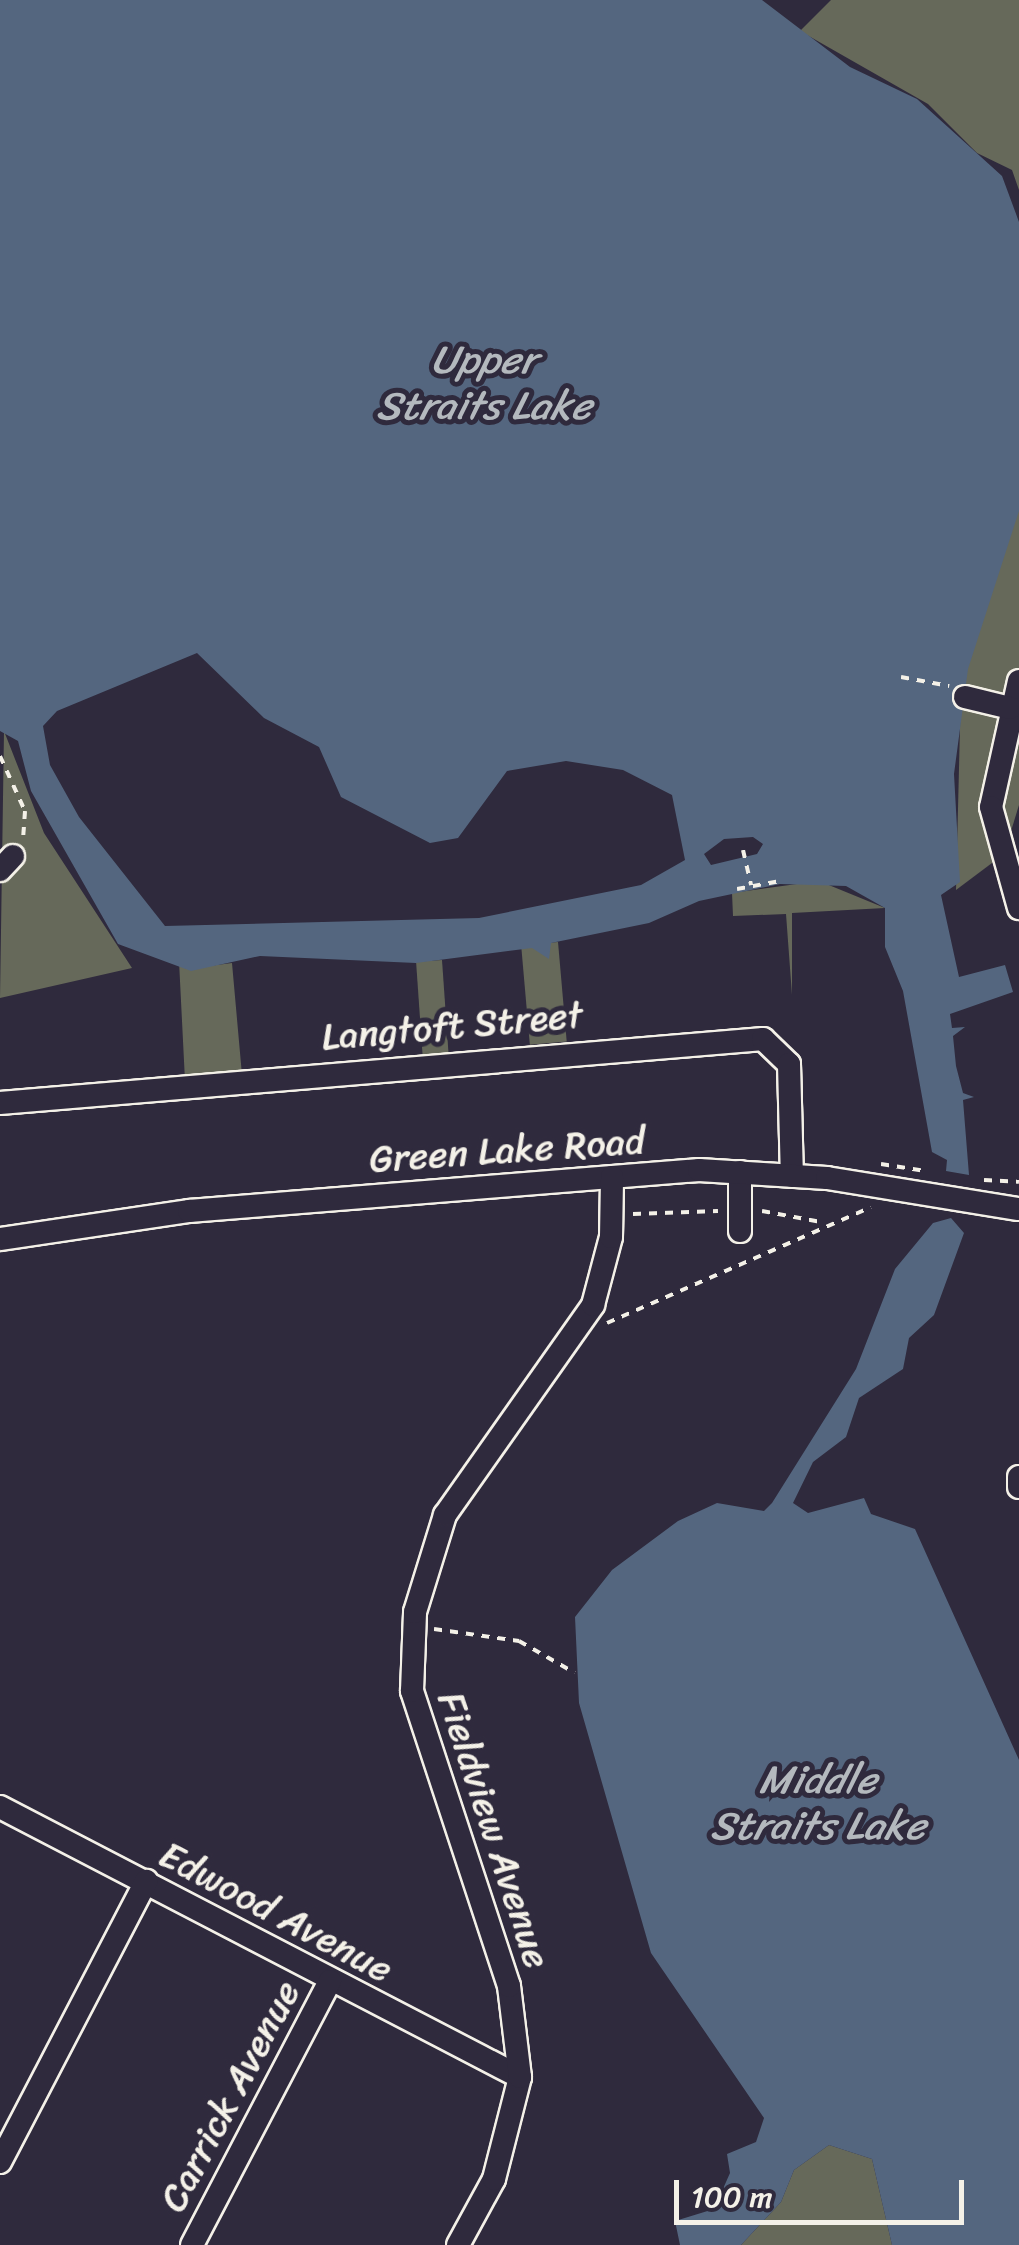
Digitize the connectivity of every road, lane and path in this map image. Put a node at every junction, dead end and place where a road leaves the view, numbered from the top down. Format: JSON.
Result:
{"nodes":[{"id":1,"x":901,"y":678,"type":"dead end"},
{"id":2,"x":1019,"y":682,"type":"edge"},
{"id":3,"x":967,"y":693,"type":"joint"},
{"id":4,"x":1010,"y":708,"type":"junction"},
{"id":5,"x":0,"y":756,"type":"edge"},
{"id":6,"x":743,"y":850,"type":"dead end"},
{"id":7,"x":7,"y":863,"type":"edge"},
{"id":8,"x":780,"y":881,"type":"dead end"},
{"id":9,"x":751,"y":886,"type":"junction"},
{"id":10,"x":737,"y":889,"type":"dead end"},
{"id":11,"x":1019,"y":908,"type":"edge"},
{"id":12,"x":0,"y":1104,"type":"edge"},
{"id":13,"x":740,"y":1172,"type":"junction"},
{"id":14,"x":612,"y":1176,"type":"junction"},
{"id":15,"x":792,"y":1176,"type":"junction"},
{"id":16,"x":977,"y":1180,"type":"dead end"},
{"id":17,"x":1019,"y":1182,"type":"edge"},
{"id":18,"x":883,"y":1206,"type":"dead end"},
{"id":19,"x":1019,"y":1210,"type":"edge"},
{"id":20,"x":734,"y":1218,"type":"junction"},
{"id":21,"x":822,"y":1222,"type":"junction"},
{"id":22,"x":611,"y":1226,"type":"junction"},
{"id":23,"x":0,"y":1239,"type":"edge"},
{"id":24,"x":580,"y":1327,"type":"junction"},
{"id":25,"x":1019,"y":1477,"type":"edge"},
{"id":26,"x":1019,"y":1486,"type":"edge"},
{"id":27,"x":457,"y":1627,"type":"dead end"},
{"id":28,"x":575,"y":1672,"type":"dead end"},
{"id":29,"x":0,"y":1807,"type":"edge"},
{"id":30,"x":146,"y":1881,"type":"junction"},
{"id":31,"x":330,"y":1980,"type":"junction"},
{"id":32,"x":520,"y":2077,"type":"junction"},
{"id":33,"x":0,"y":2162,"type":"edge"},
{"id":34,"x":192,"y":2245,"type":"edge"},
{"id":35,"x":458,"y":2245,"type":"edge"}],
"edges":[{"from":1,"to":3,"type":"path"},
{"from":2,"to":4,"type":"street"},
{"from":3,"to":4,"type":"street"},
{"from":4,"to":11,"type":"street"},
{"from":5,"to":7,"type":"path"},
{"from":6,"to":9,"type":"path"},
{"from":8,"to":9,"type":"path"},
{"from":9,"to":10,"type":"path"},
{"from":12,"to":15,"type":"street","name":"Langtoft Street"},
{"from":13,"to":14,"type":"street","name":"Green Lake Road"},
{"from":13,"to":15,"type":"street","name":"Green Lake Road"},
{"from":13,"to":20,"type":"street"},
{"from":14,"to":22,"type":"street","name":"Fieldview Avenue"},
{"from":14,"to":23,"type":"street","name":"Green Lake Road"},
{"from":15,"to":19,"type":"street","name":"Green Lake Road"},
{"from":16,"to":17,"type":"path"},
{"from":18,"to":21,"type":"path"},
{"from":20,"to":21,"type":"path"},
{"from":20,"to":22,"type":"path"},
{"from":21,"to":24,"type":"path"},
{"from":22,"to":24,"type":"street","name":"Fieldview Avenue"},
{"from":24,"to":32,"type":"street","name":"Fieldview Avenue"},
{"from":25,"to":26,"type":"street"},
{"from":27,"to":28,"type":"path"},
{"from":29,"to":30,"type":"street","name":"Edwood Avenue"},
{"from":30,"to":31,"type":"street","name":"Edwood Avenue"},
{"from":30,"to":33,"type":"street"},
{"from":31,"to":32,"type":"street","name":"Edwood Avenue"},
{"from":31,"to":34,"type":"street","name":"Carrick Avenue"},
{"from":32,"to":35,"type":"street","name":"Fieldview Avenue"}]}
